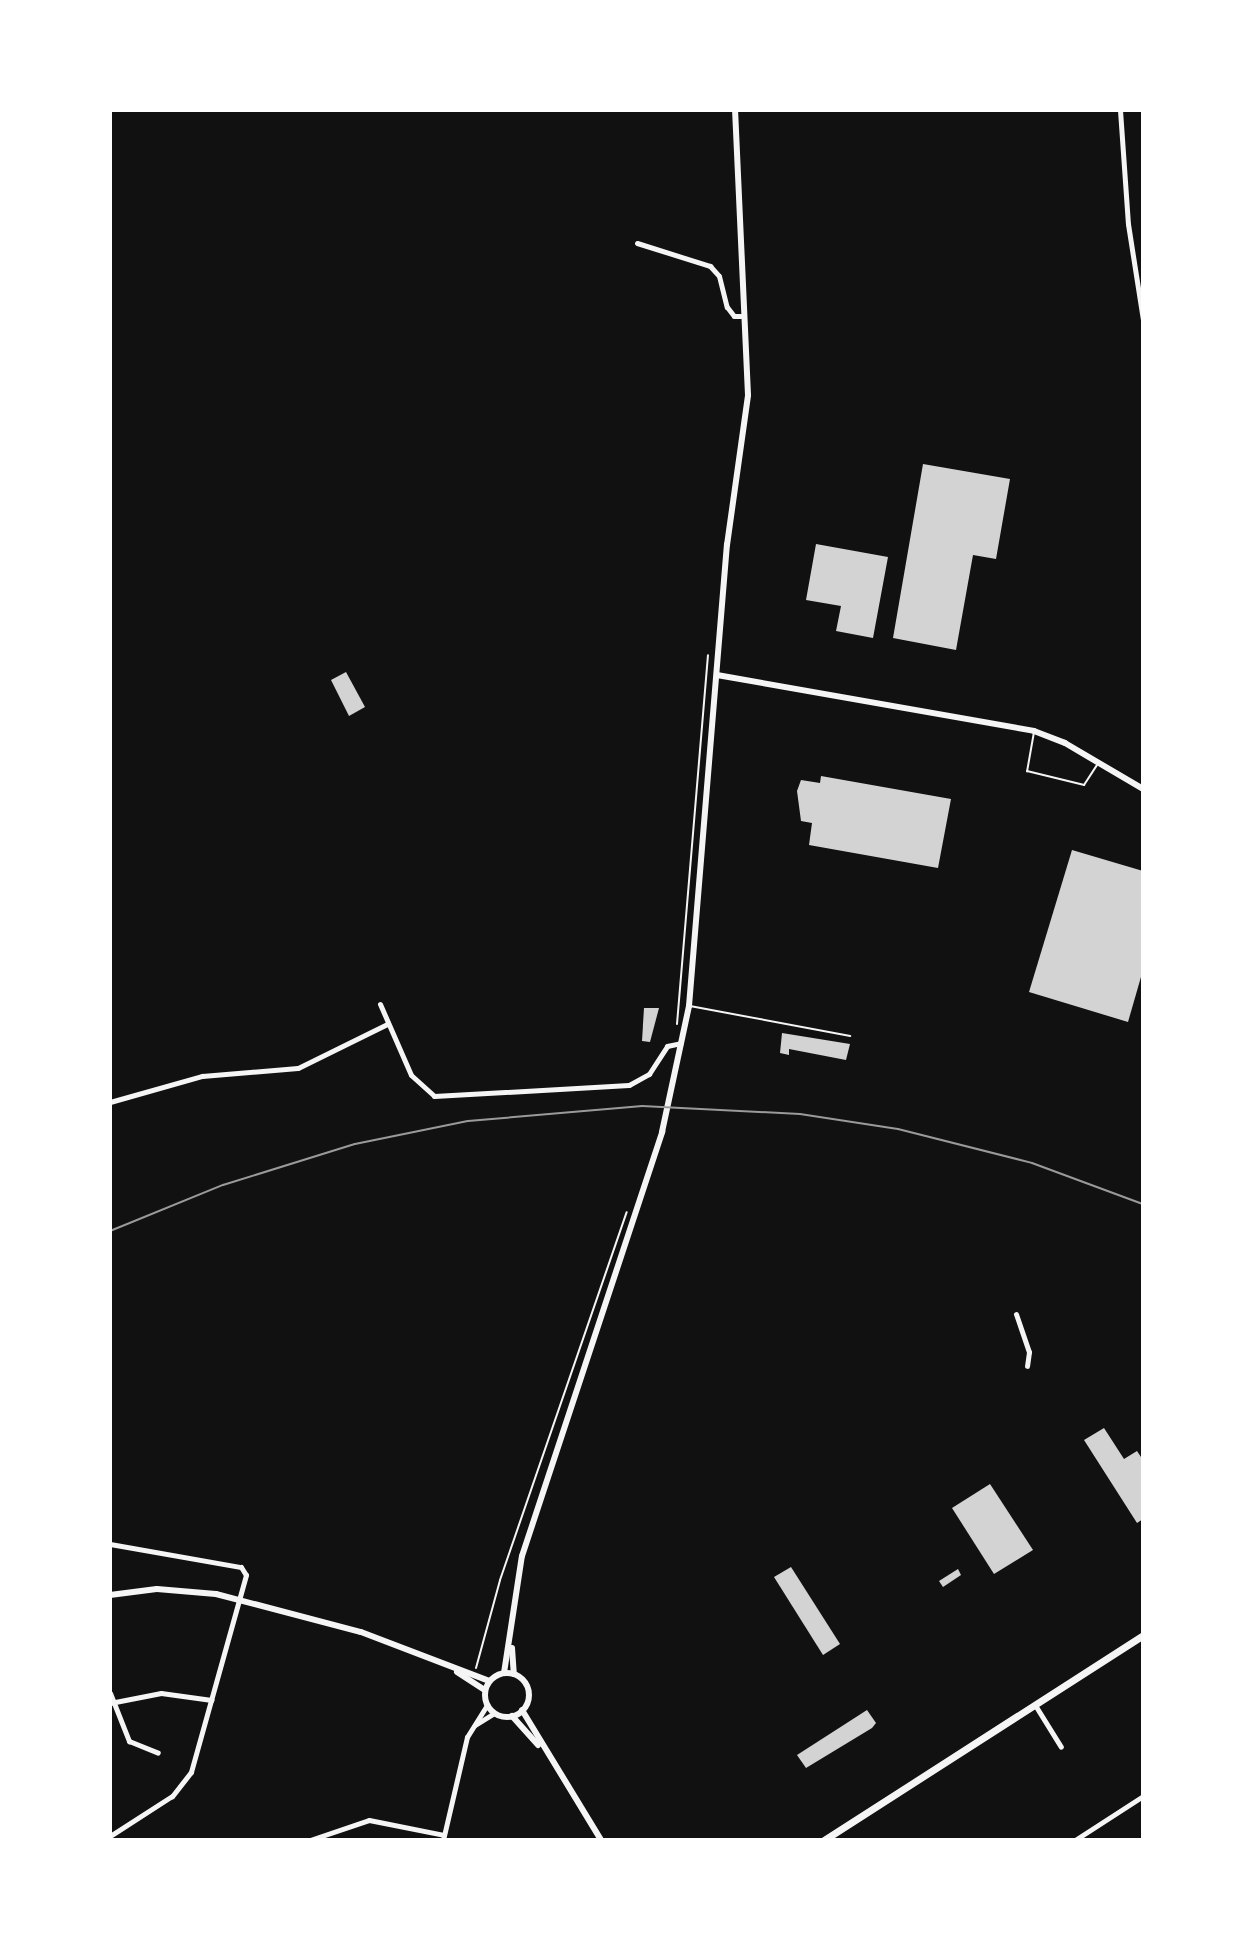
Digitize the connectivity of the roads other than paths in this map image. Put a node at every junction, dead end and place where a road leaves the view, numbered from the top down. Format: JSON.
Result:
{"nodes":[{"id":1,"x":735,"y":110,"type":"edge"},
{"id":2,"x":1120,"y":110,"type":"edge"},
{"id":3,"x":637,"y":243,"type":"dead end"},
{"id":4,"x":744,"y":316,"type":"junction"},
{"id":5,"x":1143,"y":320,"type":"edge"},
{"id":6,"x":717,"y":675,"type":"junction"},
{"id":7,"x":1034,"y":731,"type":"junction"},
{"id":8,"x":1099,"y":763,"type":"junction"},
{"id":9,"x":1143,"y":789,"type":"edge"},
{"id":10,"x":380,"y":1004,"type":"dead end"},
{"id":11,"x":689,"y":1006,"type":"junction"},
{"id":12,"x":387,"y":1024,"type":"junction"},
{"id":13,"x":850,"y":1036,"type":"dead end"},
{"id":14,"x":678,"y":1043,"type":"junction"},
{"id":15,"x":110,"y":1102,"type":"edge"},
{"id":16,"x":1016,"y":1314,"type":"dead end"},
{"id":17,"x":1027,"y":1366,"type":"dead end"},
{"id":18,"x":110,"y":1544,"type":"edge"},
{"id":19,"x":110,"y":1595,"type":"edge"},
{"id":20,"x":241,"y":1600,"type":"junction"},
{"id":21,"x":1143,"y":1635,"type":"edge"},
{"id":22,"x":511,"y":1644,"type":"junction"},
{"id":23,"x":455,"y":1670,"type":"junction"},
{"id":24,"x":504,"y":1673,"type":"junction"},
{"id":25,"x":514,"y":1674,"type":"junction"},
{"id":26,"x":489,"y":1681,"type":"junction"},
{"id":27,"x":485,"y":1690,"type":"junction"},
{"id":28,"x":110,"y":1693,"type":"edge"},
{"id":29,"x":212,"y":1700,"type":"junction"},
{"id":30,"x":112,"y":1702,"type":"edge"},
{"id":31,"x":1034,"y":1704,"type":"junction"},
{"id":32,"x":487,"y":1705,"type":"junction"},
{"id":33,"x":522,"y":1710,"type":"junction"},
{"id":34,"x":494,"y":1713,"type":"junction"},
{"id":35,"x":512,"y":1716,"type":"junction"},
{"id":36,"x":471,"y":1728,"type":"junction"},
{"id":37,"x":538,"y":1745,"type":"junction"},
{"id":38,"x":1061,"y":1747,"type":"dead end"},
{"id":39,"x":158,"y":1753,"type":"dead end"},
{"id":40,"x":1143,"y":1796,"type":"edge"},
{"id":41,"x":110,"y":1836,"type":"edge"},
{"id":42,"x":443,"y":1837,"type":"edge"},
{"id":43,"x":310,"y":1840,"type":"edge"},
{"id":44,"x":601,"y":1840,"type":"edge"},
{"id":45,"x":824,"y":1840,"type":"edge"},
{"id":46,"x":1075,"y":1840,"type":"edge"}],
"edges":[{"from":1,"to":4,"type":"street"},
{"from":2,"to":5,"type":"street"},
{"from":3,"to":4,"type":"street"},
{"from":4,"to":6,"type":"street"},
{"from":6,"to":7,"type":"street"},
{"from":6,"to":11,"type":"street"},
{"from":7,"to":8,"type":"street"},
{"from":7,"to":8,"type":"lane"},
{"from":8,"to":9,"type":"street"},
{"from":10,"to":12,"type":"street"},
{"from":11,"to":13,"type":"lane"},
{"from":11,"to":14,"type":"street"},
{"from":12,"to":14,"type":"street"},
{"from":12,"to":15,"type":"street"},
{"from":14,"to":22,"type":"street"},
{"from":16,"to":17,"type":"street"},
{"from":18,"to":20,"type":"street"},
{"from":19,"to":20,"type":"street"},
{"from":20,"to":23,"type":"street"},
{"from":20,"to":29,"type":"street"},
{"from":21,"to":31,"type":"main road"},
{"from":22,"to":24,"type":"street"},
{"from":22,"to":25,"type":"street"},
{"from":23,"to":26,"type":"street"},
{"from":23,"to":27,"type":"street"},
{"from":24,"to":25,"type":"street"},
{"from":24,"to":26,"type":"street"},
{"from":25,"to":33,"type":"street"},
{"from":26,"to":27,"type":"street"},
{"from":27,"to":32,"type":"street"},
{"from":28,"to":30,"type":"street"},
{"from":29,"to":30,"type":"street"},
{"from":29,"to":41,"type":"street"},
{"from":30,"to":39,"type":"street"},
{"from":31,"to":38,"type":"street"},
{"from":31,"to":45,"type":"main road"},
{"from":32,"to":34,"type":"street"},
{"from":32,"to":36,"type":"street"},
{"from":33,"to":35,"type":"street"},
{"from":33,"to":37,"type":"street"},
{"from":34,"to":35,"type":"street"},
{"from":34,"to":36,"type":"street"},
{"from":35,"to":37,"type":"street"},
{"from":36,"to":42,"type":"street"},
{"from":37,"to":44,"type":"street"},
{"from":40,"to":46,"type":"street"},
{"from":42,"to":43,"type":"street"}]}
